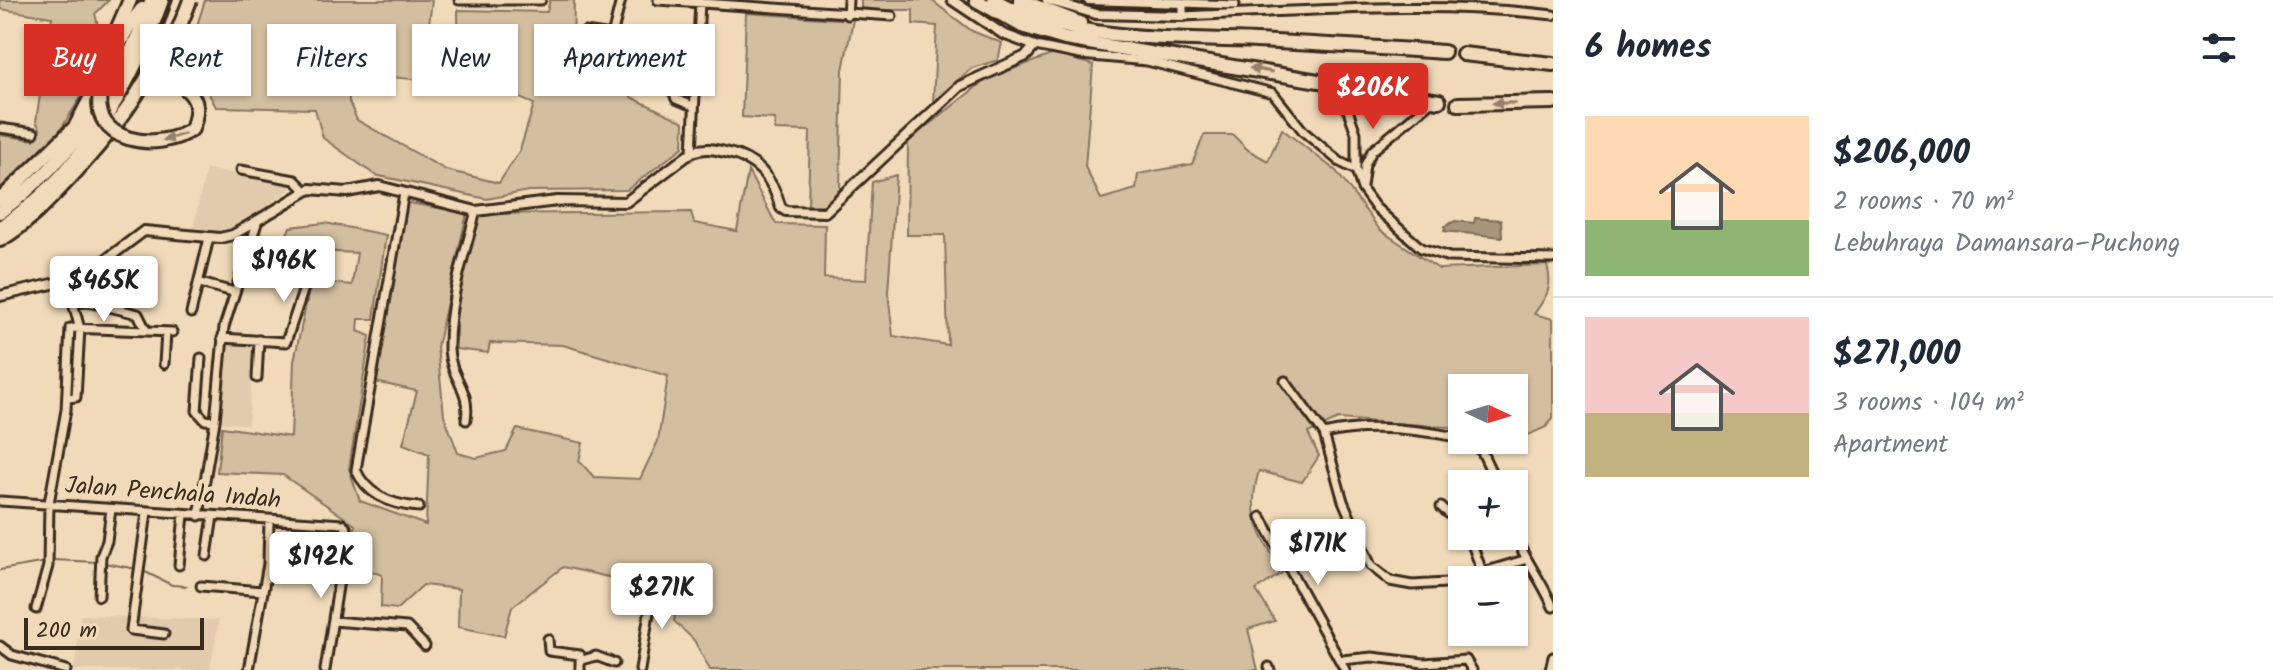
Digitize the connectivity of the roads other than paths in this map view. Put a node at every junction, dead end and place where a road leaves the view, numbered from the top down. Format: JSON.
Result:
{"nodes":[{"id":1,"x":130,"y":0,"type":"edge"},
{"id":2,"x":162,"y":0,"type":"edge"},
{"id":3,"x":180,"y":0,"type":"edge"},
{"id":4,"x":190,"y":0,"type":"edge"},
{"id":5,"x":459,"y":0,"type":"edge"},
{"id":6,"x":541,"y":0,"type":"edge"},
{"id":7,"x":621,"y":0,"type":"edge"},
{"id":8,"x":658,"y":0,"type":"edge"},
{"id":9,"x":848,"y":0,"type":"edge"},
{"id":10,"x":952,"y":0,"type":"edge"},
{"id":11,"x":976,"y":0,"type":"edge"},
{"id":12,"x":994,"y":0,"type":"edge"},
{"id":13,"x":1020,"y":0,"type":"edge"},
{"id":14,"x":1047,"y":0,"type":"edge"},
{"id":15,"x":1088,"y":0,"type":"edge"},
{"id":16,"x":700,"y":2,"type":"edge"},
{"id":17,"x":147,"y":3,"type":"edge"},
{"id":18,"x":1183,"y":3,"type":"junction"},
{"id":19,"x":1214,"y":4,"type":"junction"},
{"id":20,"x":1226,"y":8,"type":"junction"},
{"id":21,"x":1240,"y":14,"type":"junction"},
{"id":22,"x":847,"y":15,"type":"junction"},
{"id":23,"x":1202,"y":15,"type":"junction"},
{"id":24,"x":1553,"y":15,"type":"edge"},
{"id":25,"x":892,"y":16,"type":"dead end"},
{"id":26,"x":1183,"y":16,"type":"junction"},
{"id":27,"x":122,"y":24,"type":"edge"},
{"id":28,"x":616,"y":24,"type":"edge"},
{"id":29,"x":124,"y":31,"type":"edge"},
{"id":30,"x":1138,"y":36,"type":"junction"},
{"id":31,"x":1035,"y":46,"type":"junction"},
{"id":32,"x":1444,"y":52,"type":"dead end"},
{"id":33,"x":1463,"y":54,"type":"dead end"},
{"id":34,"x":1553,"y":64,"type":"edge"},
{"id":35,"x":1338,"y":83,"type":"junction"},
{"id":36,"x":86,"y":96,"type":"edge"},
{"id":37,"x":676,"y":96,"type":"edge"},
{"id":38,"x":1436,"y":101,"type":"joint"},
{"id":39,"x":1553,"y":102,"type":"edge"},
{"id":40,"x":1458,"y":104,"type":"dead end"},
{"id":41,"x":693,"y":106,"type":"junction"},
{"id":42,"x":0,"y":128,"type":"edge"},
{"id":43,"x":34,"y":133,"type":"dead end"},
{"id":44,"x":692,"y":152,"type":"junction"},
{"id":45,"x":241,"y":170,"type":"dead end"},
{"id":46,"x":1356,"y":170,"type":"junction"},
{"id":47,"x":1362,"y":189,"type":"junction"},
{"id":48,"x":306,"y":191,"type":"junction"},
{"id":49,"x":404,"y":193,"type":"junction"},
{"id":50,"x":0,"y":200,"type":"edge"},
{"id":51,"x":476,"y":211,"type":"junction"},
{"id":52,"x":0,"y":212,"type":"edge"},
{"id":53,"x":258,"y":220,"type":"junction"},
{"id":54,"x":0,"y":227,"type":"edge"},
{"id":55,"x":209,"y":238,"type":"junction"},
{"id":56,"x":0,"y":240,"type":"edge"},
{"id":57,"x":1553,"y":259,"type":"edge"},
{"id":58,"x":67,"y":281,"type":"junction"},
{"id":59,"x":306,"y":282,"type":"dead end"},
{"id":60,"x":200,"y":283,"type":"junction"},
{"id":61,"x":234,"y":292,"type":"junction"},
{"id":62,"x":0,"y":296,"type":"edge"},
{"id":63,"x":73,"y":303,"type":"junction"},
{"id":64,"x":191,"y":313,"type":"dead end"},
{"id":65,"x":80,"y":329,"type":"junction"},
{"id":66,"x":146,"y":330,"type":"junction"},
{"id":67,"x":222,"y":338,"type":"junction"},
{"id":68,"x":259,"y":340,"type":"junction"},
{"id":69,"x":201,"y":358,"type":"dead end"},
{"id":70,"x":164,"y":364,"type":"dead end"},
{"id":71,"x":257,"y":378,"type":"dead end"},
{"id":72,"x":1285,"y":381,"type":"dead end"},
{"id":73,"x":466,"y":420,"type":"dead end"},
{"id":74,"x":215,"y":421,"type":"junction"},
{"id":75,"x":1324,"y":434,"type":"junction"},
{"id":76,"x":1448,"y":436,"type":"edge"},
{"id":77,"x":49,"y":503,"type":"junction"},
{"id":78,"x":0,"y":504,"type":"edge"},
{"id":79,"x":419,"y":507,"type":"dead end"},
{"id":80,"x":1441,"y":507,"type":"dead end"},
{"id":81,"x":111,"y":509,"type":"junction"},
{"id":82,"x":147,"y":512,"type":"junction"},
{"id":83,"x":1448,"y":513,"type":"edge"},
{"id":84,"x":184,"y":515,"type":"junction"},
{"id":85,"x":199,"y":516,"type":"junction"},
{"id":86,"x":213,"y":516,"type":"junction"},
{"id":87,"x":1261,"y":517,"type":"dead end"},
{"id":88,"x":269,"y":520,"type":"junction"},
{"id":89,"x":1520,"y":550,"type":"edge"},
{"id":90,"x":207,"y":556,"type":"dead end"},
{"id":91,"x":1524,"y":560,"type":"junction"},
{"id":92,"x":179,"y":565,"type":"dead end"},
{"id":93,"x":1506,"y":566,"type":"edge"},
{"id":94,"x":1448,"y":583,"type":"edge"},
{"id":95,"x":201,"y":586,"type":"dead end"},
{"id":96,"x":653,"y":587,"type":"dead end"},
{"id":97,"x":262,"y":591,"type":"junction"},
{"id":98,"x":99,"y":596,"type":"dead end"},
{"id":99,"x":1553,"y":607,"type":"edge"},
{"id":100,"x":36,"y":609,"type":"dead end"},
{"id":101,"x":333,"y":621,"type":"junction"},
{"id":102,"x":164,"y":634,"type":"dead end"},
{"id":103,"x":548,"y":639,"type":"dead end"},
{"id":104,"x":0,"y":646,"type":"edge"},
{"id":105,"x":425,"y":646,"type":"dead end"},
{"id":106,"x":1553,"y":657,"type":"edge"},
{"id":107,"x":582,"y":660,"type":"junction"},
{"id":108,"x":1342,"y":660,"type":"junction"},
{"id":109,"x":614,"y":663,"type":"dead end"},
{"id":110,"x":66,"y":670,"type":"edge"},
{"id":111,"x":249,"y":670,"type":"edge"},
{"id":112,"x":325,"y":670,"type":"edge"},
{"id":113,"x":580,"y":670,"type":"edge"},
{"id":114,"x":640,"y":670,"type":"edge"},
{"id":115,"x":1345,"y":670,"type":"edge"},
{"id":116,"x":1472,"y":670,"type":"edge"},
{"id":117,"x":1550,"y":670,"type":"edge"}],
"edges":[{"from":1,"to":27,"type":"highway"},
{"from":2,"to":54,"type":"highway"},
{"from":3,"to":56,"type":"highway"},
{"from":4,"to":17,"type":"highway","one_way":true,"bridge":true},
{"from":5,"to":6,"type":"street"},
{"from":7,"to":28,"type":"street"},
{"from":8,"to":16,"type":"street"},
{"from":9,"to":22,"type":"street"},
{"from":10,"to":31,"type":"street"},
{"from":35,"to":11,"type":"highway","one_way":true},
{"from":12,"to":30,"type":"highway"},
{"from":13,"to":30,"type":"highway"},
{"from":14,"to":26,"type":"street"},
{"from":15,"to":18,"type":"street"},
{"from":16,"to":22,"type":"street"},
{"from":16,"to":41,"type":"street"},
{"from":17,"to":29,"type":"highway"},
{"from":17,"to":52,"type":"highway"},
{"from":18,"to":19,"type":"street"},
{"from":18,"to":26,"type":"street"},
{"from":19,"to":20,"type":"street"},
{"from":19,"to":20,"type":"street"},
{"from":20,"to":21,"type":"street"},
{"from":20,"to":23,"type":"street"},
{"from":21,"to":23,"type":"street"},
{"from":21,"to":24,"type":"street"},
{"from":22,"to":25,"type":"street"},
{"from":23,"to":26,"type":"street"},
{"from":30,"to":32,"type":"highway"},
{"from":31,"to":44,"type":"street"},
{"from":31,"to":46,"type":"street"},
{"from":33,"to":34,"type":"highway"},
{"from":35,"to":38,"type":"highway"},
{"from":35,"to":46,"type":"street"},
{"from":36,"to":50,"type":"highway"},
{"from":37,"to":41,"type":"street"},
{"from":38,"to":47,"type":"street"},
{"from":39,"to":40,"type":"highway","one_way":true},
{"from":41,"to":44,"type":"street"},
{"from":42,"to":43,"type":"street"},
{"from":44,"to":51,"type":"street"},
{"from":45,"to":48,"type":"street"},
{"from":46,"to":47,"type":"street"},
{"from":47,"to":57,"type":"street"},
{"from":48,"to":49,"type":"street"},
{"from":48,"to":53,"type":"street"},
{"from":49,"to":51,"type":"street"},
{"from":49,"to":79,"type":"street"},
{"from":51,"to":73,"type":"street"},
{"from":53,"to":55,"type":"street"},
{"from":53,"to":61,"type":"street"},
{"from":55,"to":58,"type":"street"},
{"from":55,"to":60,"type":"street"},
{"from":58,"to":62,"type":"street"},
{"from":58,"to":63,"type":"street"},
{"from":59,"to":68,"type":"street"},
{"from":60,"to":61,"type":"street"},
{"from":60,"to":64,"type":"street"},
{"from":61,"to":67,"type":"street"},
{"from":63,"to":65,"type":"street"},
{"from":63,"to":66,"type":"street"},
{"from":65,"to":66,"type":"street"},
{"from":65,"to":77,"type":"street"},
{"from":66,"to":70,"type":"street"},
{"from":67,"to":68,"type":"street"},
{"from":67,"to":74,"type":"street"},
{"from":68,"to":71,"type":"street"},
{"from":69,"to":74,"type":"street"},
{"from":72,"to":75,"type":"street"},
{"from":74,"to":85,"type":"street"},
{"from":75,"to":76,"type":"street"},
{"from":75,"to":94,"type":"street"},
{"from":77,"to":78,"type":"street","name":"Jalan Penchala Indah"},
{"from":77,"to":81,"type":"street","name":"Jalan Penchala Indah"},
{"from":77,"to":100,"type":"street"},
{"from":80,"to":83,"type":"street"},
{"from":81,"to":82,"type":"street","name":"Jalan Penchala Indah"},
{"from":81,"to":98,"type":"street"},
{"from":82,"to":84,"type":"street","name":"Jalan Penchala Indah"},
{"from":82,"to":102,"type":"street"},
{"from":84,"to":85,"type":"street","name":"Jalan Penchala Indah"},
{"from":84,"to":92,"type":"street"},
{"from":85,"to":86,"type":"street","name":"Jalan Penchala Indah"},
{"from":86,"to":88,"type":"street","name":"Jalan Penchala Indah"},
{"from":86,"to":90,"type":"street"},
{"from":87,"to":108,"type":"street"},
{"from":88,"to":97,"type":"street"},
{"from":88,"to":101,"type":"street","name":"Jalan Penchala Indah"},
{"from":89,"to":91,"type":"street"},
{"from":91,"to":93,"type":"street"},
{"from":91,"to":99,"type":"street"},
{"from":95,"to":97,"type":"street"},
{"from":96,"to":114,"type":"street"},
{"from":97,"to":111,"type":"street"},
{"from":101,"to":105,"type":"street"},
{"from":101,"to":112,"type":"street"},
{"from":103,"to":107,"type":"street"},
{"from":104,"to":110,"type":"street"},
{"from":106,"to":117,"type":"street"},
{"from":107,"to":109,"type":"street"},
{"from":107,"to":113,"type":"street"},
{"from":108,"to":115,"type":"street"},
{"from":108,"to":116,"type":"street"}]}
